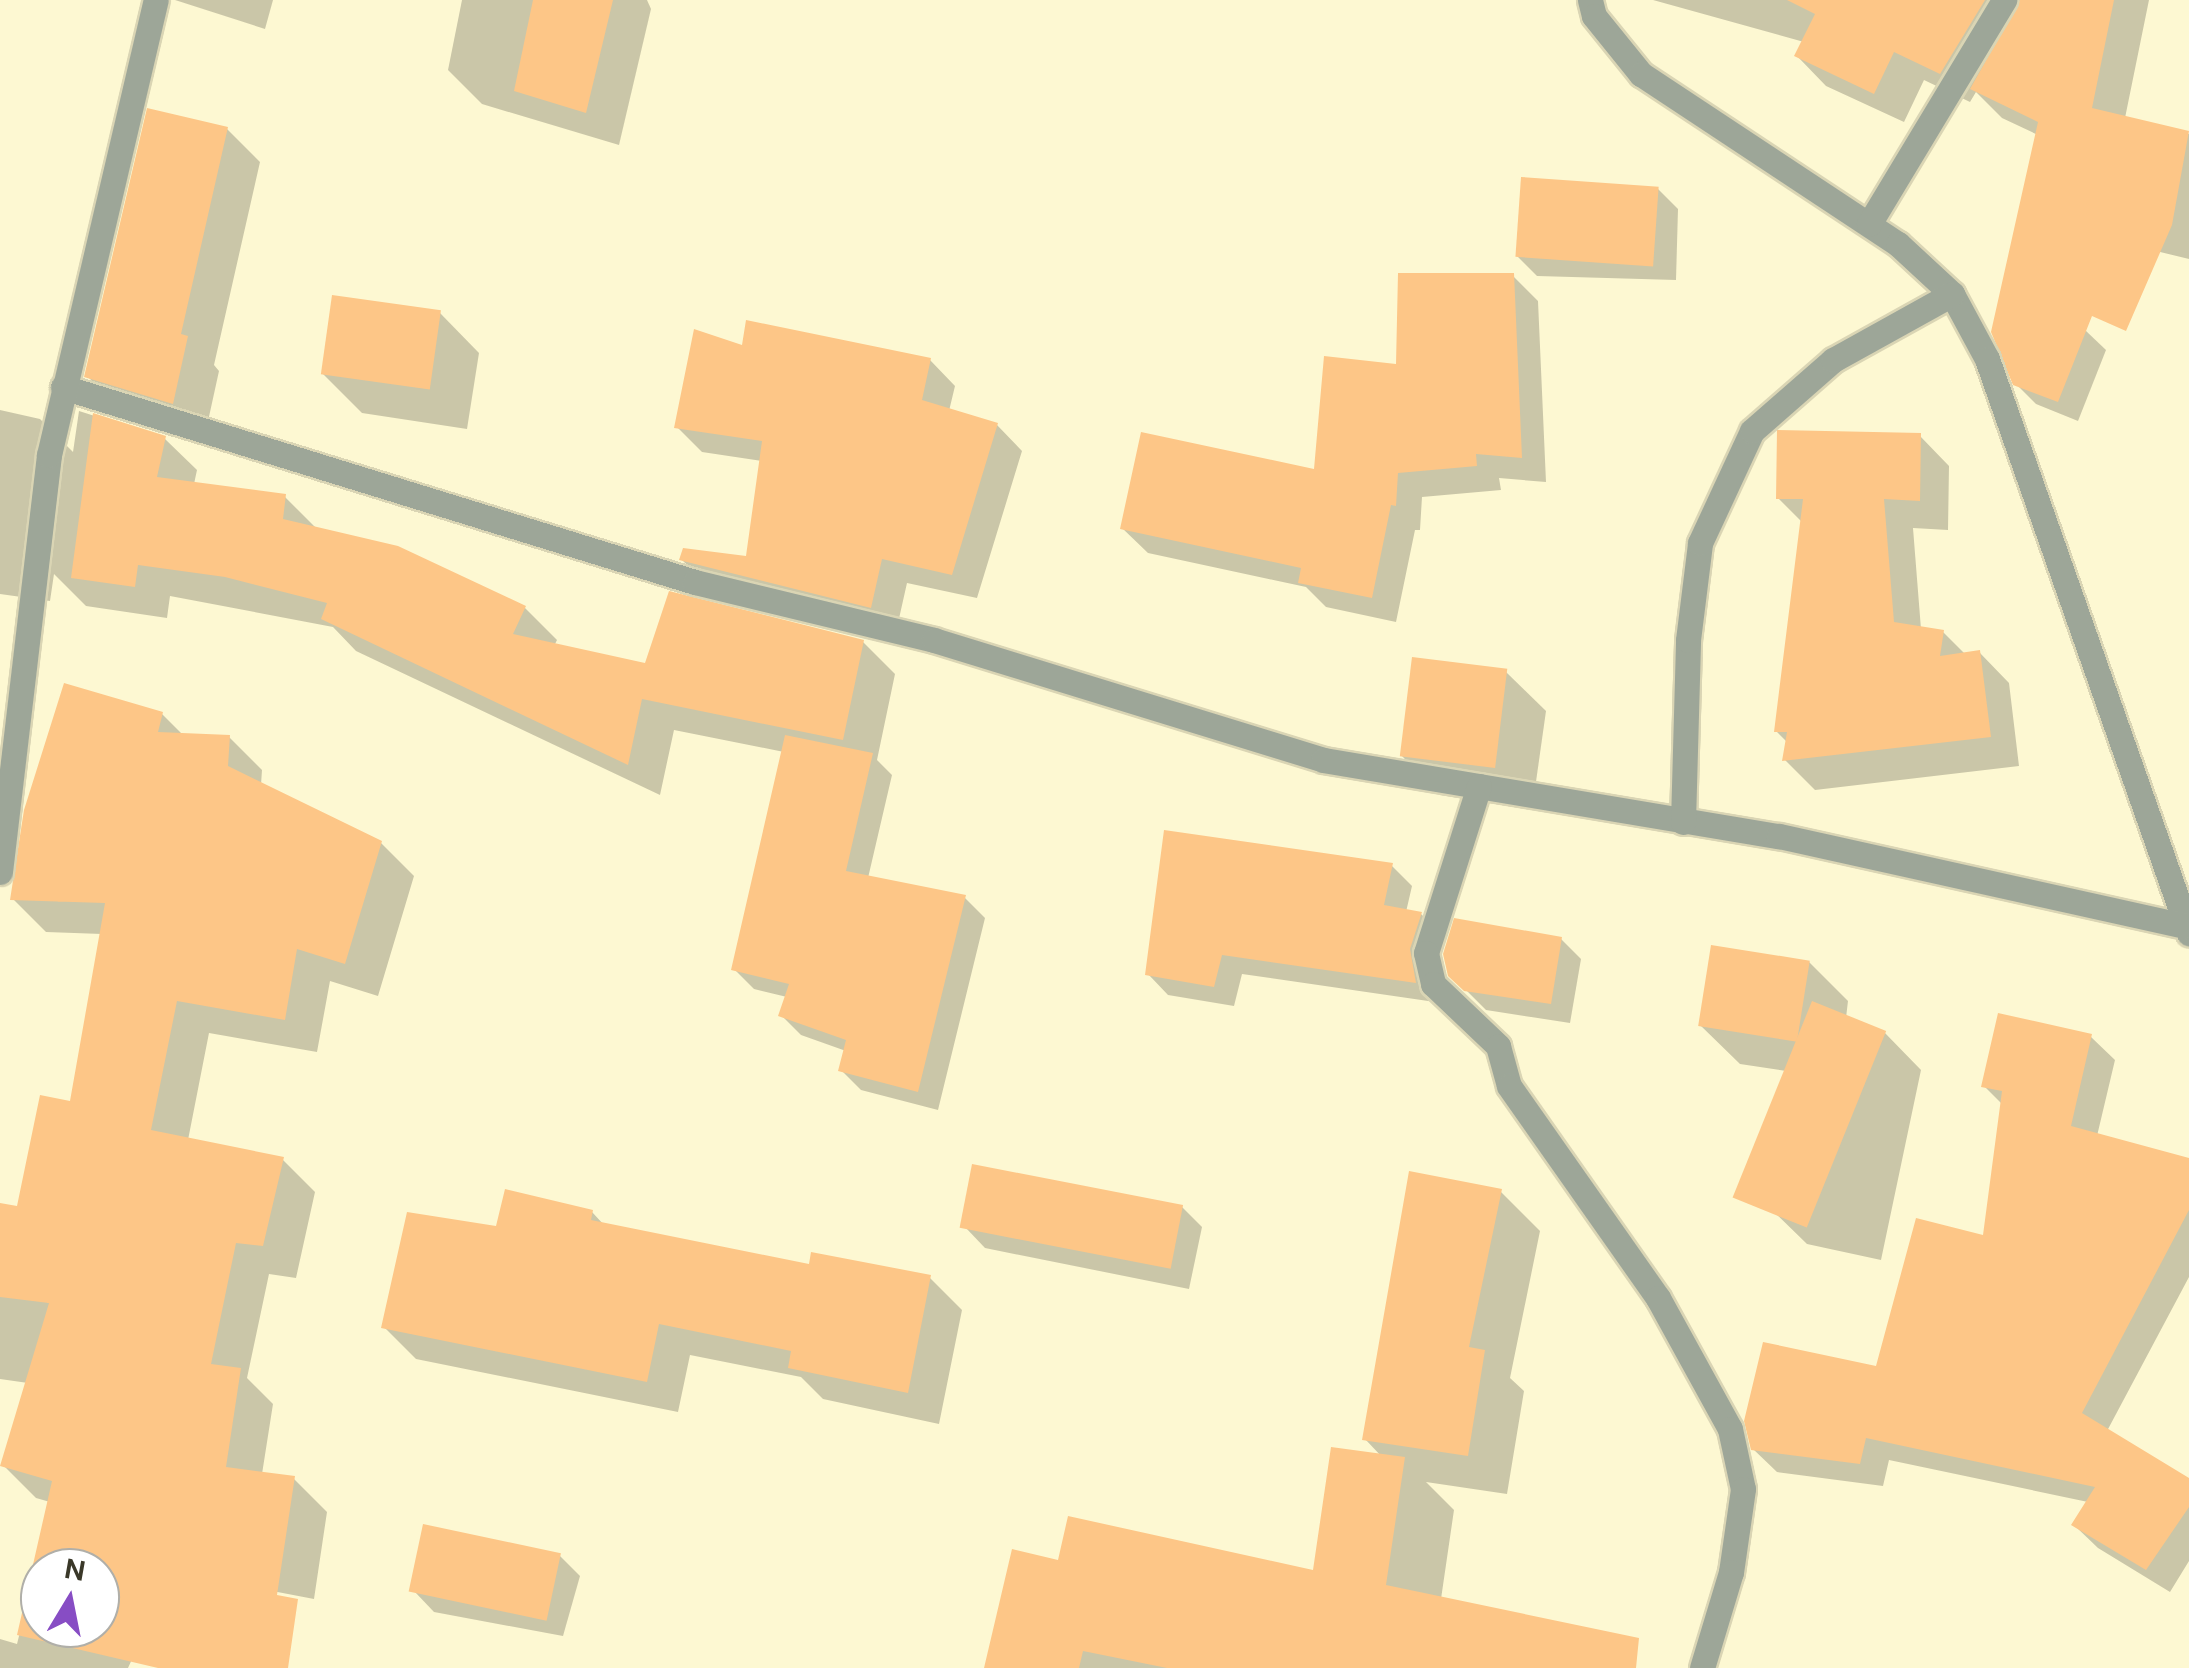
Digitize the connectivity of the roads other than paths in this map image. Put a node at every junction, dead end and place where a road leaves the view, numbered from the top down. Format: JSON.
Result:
{"nodes":[{"id":1,"x":156,"y":0,"type":"edge"},
{"id":2,"x":1590,"y":0,"type":"edge"},
{"id":3,"x":2004,"y":0,"type":"edge"},
{"id":4,"x":1869,"y":224,"type":"junction"},
{"id":5,"x":1952,"y":294,"type":"junction"},
{"id":6,"x":63,"y":387,"type":"junction"},
{"id":7,"x":1479,"y":786,"type":"junction"},
{"id":8,"x":1683,"y":822,"type":"junction"},
{"id":9,"x":0,"y":872,"type":"edge"},
{"id":10,"x":2187,"y":929,"type":"edge"},
{"id":11,"x":1702,"y":1668,"type":"edge"}],
"edges":[{"from":1,"to":6,"type":"street"},
{"from":2,"to":4,"type":"street"},
{"from":3,"to":4,"type":"street"},
{"from":4,"to":5,"type":"street"},
{"from":5,"to":8,"type":"street"},
{"from":5,"to":10,"type":"street"},
{"from":6,"to":7,"type":"street"},
{"from":6,"to":9,"type":"street"},
{"from":7,"to":8,"type":"street"},
{"from":7,"to":11,"type":"street"},
{"from":8,"to":10,"type":"street"}]}
